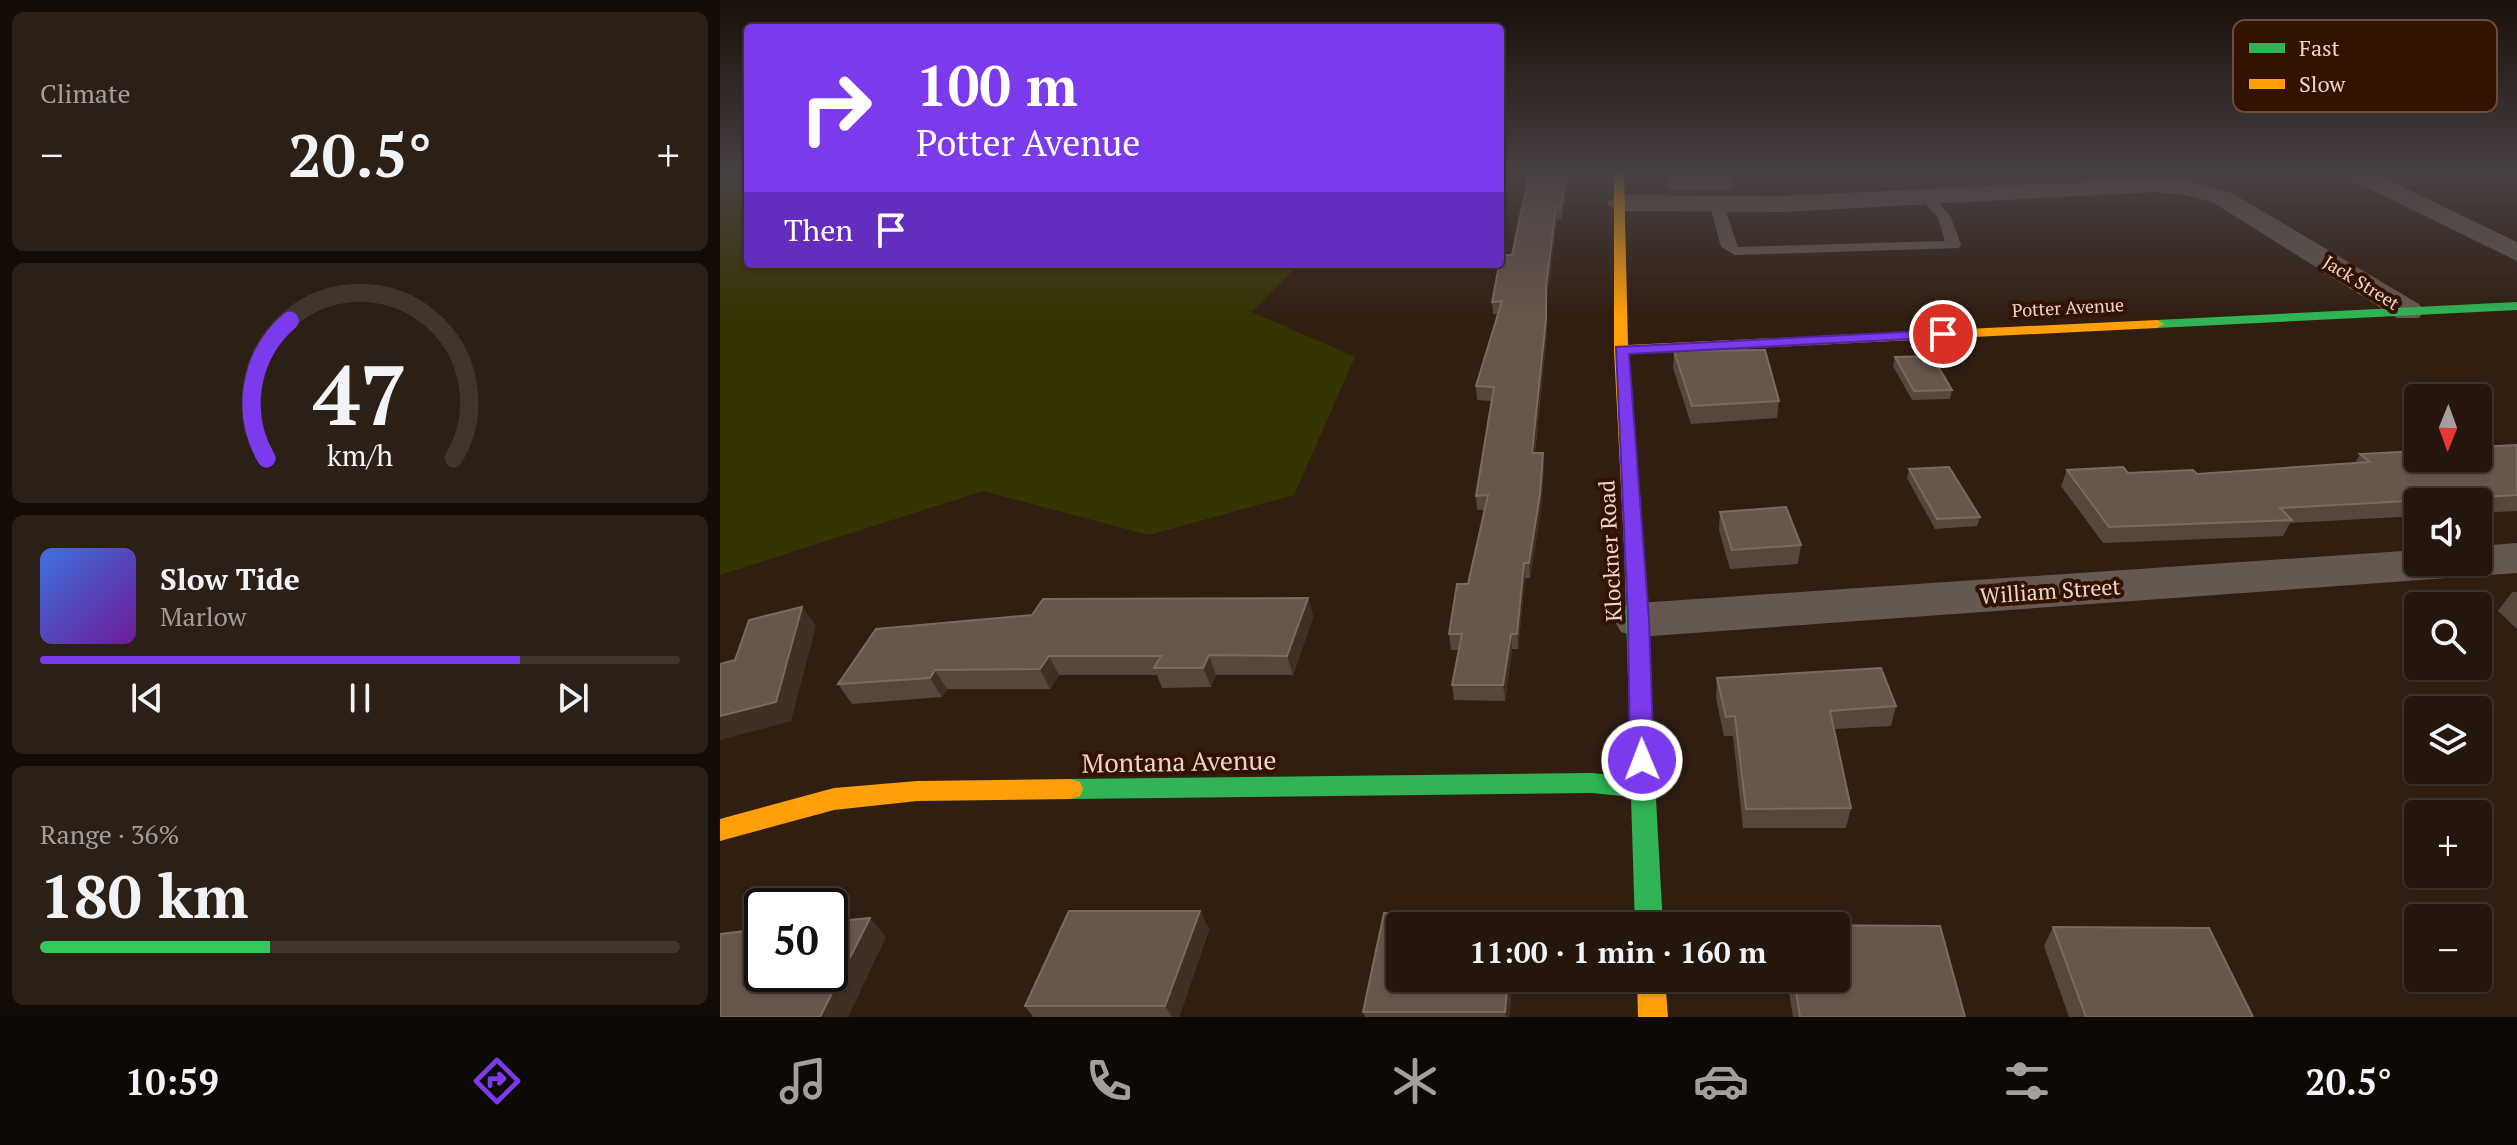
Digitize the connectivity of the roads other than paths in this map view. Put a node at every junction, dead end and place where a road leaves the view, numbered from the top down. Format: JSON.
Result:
{"nodes":[{"id":1,"x":1619,"y":221,"type":"edge"},
{"id":2,"x":1721,"y":221,"type":"edge"},
{"id":3,"x":1946,"y":221,"type":"edge"},
{"id":4,"x":2261,"y":221,"type":"edge"},
{"id":5,"x":2453,"y":221,"type":"edge"},
{"id":6,"x":2517,"y":253,"type":"edge"},
{"id":7,"x":2517,"y":306,"type":"edge"},
{"id":8,"x":2408,"y":311,"type":"junction"},
{"id":9,"x":1621,"y":350,"type":"junction"},
{"id":10,"x":2517,"y":558,"type":"edge"},
{"id":11,"x":2492,"y":560,"type":"edge"},
{"id":12,"x":2404,"y":566,"type":"edge"},
{"id":13,"x":1638,"y":620,"type":"junction"},
{"id":14,"x":1643,"y":788,"type":"junction"},
{"id":15,"x":720,"y":830,"type":"edge"},
{"id":16,"x":1648,"y":912,"type":"edge"},
{"id":17,"x":1652,"y":992,"type":"edge"},
{"id":18,"x":1653,"y":1017,"type":"edge"}],
"edges":[{"from":1,"to":9,"type":"street","name":"Klockner Road"},
{"from":2,"to":3,"type":"lane"},
{"from":4,"to":8,"type":"street","name":"Jack Street"},
{"from":5,"to":6,"type":"street"},
{"from":7,"to":8,"type":"street","name":"Potter Avenue"},
{"from":8,"to":9,"type":"street","name":"Potter Avenue"},
{"from":9,"to":13,"type":"street","name":"Klockner Road"},
{"from":10,"to":11,"type":"street"},
{"from":12,"to":13,"type":"street","name":"William Street"},
{"from":13,"to":14,"type":"street","name":"Klockner Road"},
{"from":14,"to":15,"type":"street","name":"Montana Avenue"},
{"from":14,"to":16,"type":"street","name":"Klockner Road"},
{"from":17,"to":18,"type":"street"}]}
